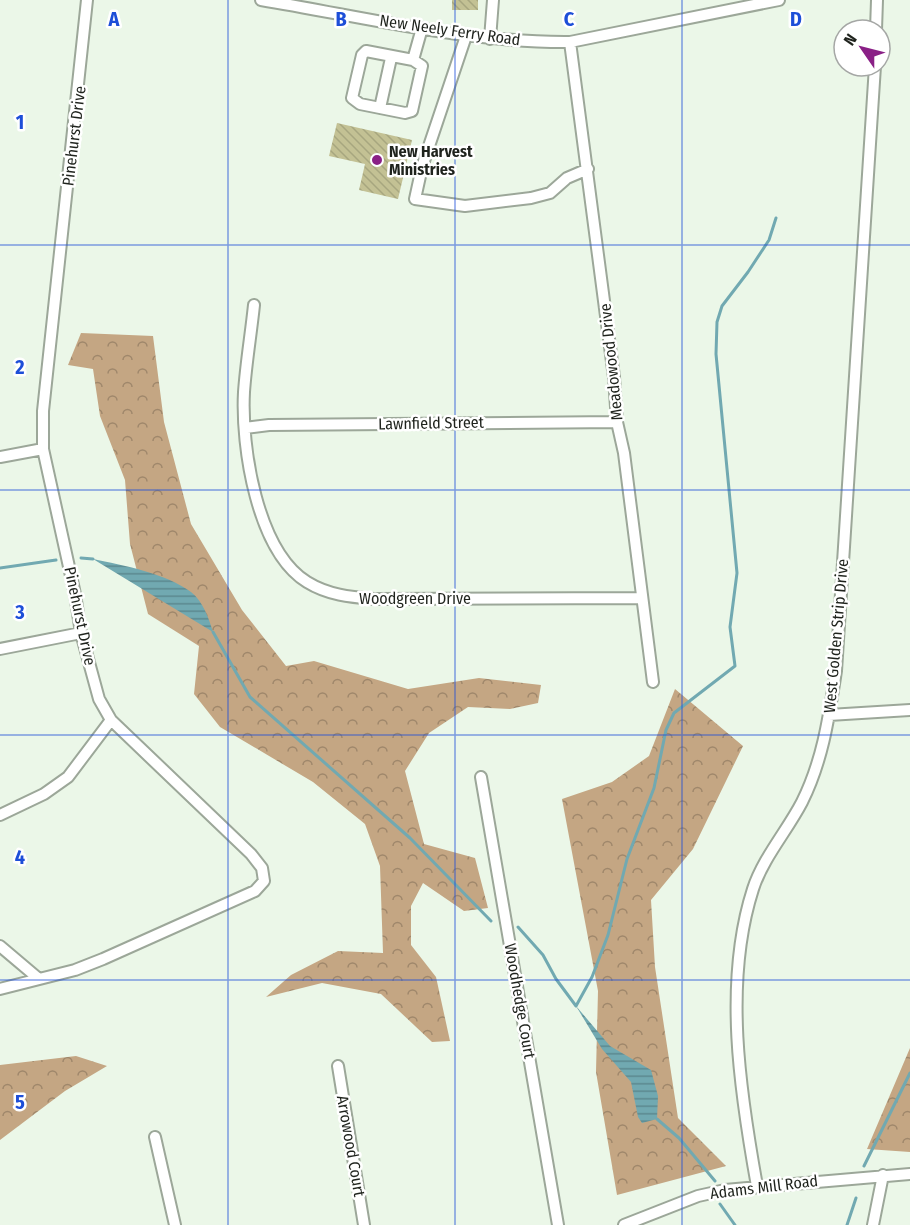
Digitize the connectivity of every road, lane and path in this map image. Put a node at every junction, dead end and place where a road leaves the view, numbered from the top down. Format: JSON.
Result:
{"nodes":[{"id":1,"x":87,"y":0,"type":"edge"},
{"id":2,"x":265,"y":0,"type":"edge"},
{"id":3,"x":493,"y":0,"type":"edge"},
{"id":4,"x":779,"y":0,"type":"edge"},
{"id":5,"x":877,"y":0,"type":"edge"},
{"id":6,"x":876,"y":18,"type":"edge"},
{"id":7,"x":422,"y":28,"type":"junction"},
{"id":8,"x":466,"y":36,"type":"junction"},
{"id":9,"x":490,"y":39,"type":"junction"},
{"id":10,"x":570,"y":42,"type":"junction"},
{"id":11,"x":391,"y":58,"type":"junction"},
{"id":12,"x":413,"y":60,"type":"junction"},
{"id":13,"x":874,"y":78,"type":"edge"},
{"id":14,"x":380,"y":108,"type":"junction"},
{"id":15,"x":588,"y":169,"type":"junction"},
{"id":16,"x":254,"y":305,"type":"dead end"},
{"id":17,"x":617,"y":422,"type":"junction"},
{"id":18,"x":245,"y":428,"type":"junction"},
{"id":19,"x":43,"y":449,"type":"junction"},
{"id":20,"x":0,"y":457,"type":"edge"},
{"id":21,"x":641,"y":598,"type":"junction"},
{"id":22,"x":81,"y":633,"type":"junction"},
{"id":23,"x":0,"y":650,"type":"edge"},
{"id":24,"x":653,"y":682,"type":"dead end"},
{"id":25,"x":910,"y":710,"type":"edge"},
{"id":26,"x":829,"y":715,"type":"junction"},
{"id":27,"x":111,"y":720,"type":"junction"},
{"id":28,"x":481,"y":777,"type":"dead end"},
{"id":29,"x":0,"y":815,"type":"edge"},
{"id":30,"x":0,"y":946,"type":"edge"},
{"id":31,"x":39,"y":979,"type":"junction"},
{"id":32,"x":0,"y":989,"type":"edge"},
{"id":33,"x":338,"y":1066,"type":"dead end"},
{"id":34,"x":155,"y":1137,"type":"dead end"},
{"id":35,"x":910,"y":1174,"type":"edge"},
{"id":36,"x":883,"y":1175,"type":"junction"},
{"id":37,"x":757,"y":1186,"type":"junction"},
{"id":38,"x":175,"y":1225,"type":"edge"},
{"id":39,"x":364,"y":1225,"type":"edge"},
{"id":40,"x":558,"y":1225,"type":"edge"},
{"id":41,"x":624,"y":1225,"type":"edge"},
{"id":42,"x":873,"y":1225,"type":"edge"}],
"edges":[{"from":1,"to":19,"type":"street","name":"Pinehurst Drive"},
{"from":2,"to":7,"type":"street","name":"New Neely Ferry Road"},
{"from":3,"to":9,"type":"street"},
{"from":4,"to":10,"type":"street","name":"New Neely Ferry Road"},
{"from":5,"to":6,"type":"street"},
{"from":7,"to":8,"type":"street","name":"New Neely Ferry Road"},
{"from":7,"to":12,"type":"street"},
{"from":8,"to":9,"type":"street","name":"New Neely Ferry Road"},
{"from":8,"to":15,"type":"street"},
{"from":9,"to":10,"type":"street","name":"New Neely Ferry Road"},
{"from":10,"to":15,"type":"street","name":"Meadowood Drive"},
{"from":11,"to":12,"type":"street"},
{"from":11,"to":14,"type":"street"},
{"from":11,"to":14,"type":"street"},
{"from":12,"to":14,"type":"street"},
{"from":13,"to":26,"type":"street","name":"West Golden Strip Drive"},
{"from":15,"to":17,"type":"street","name":"Meadowood Drive"},
{"from":16,"to":18,"type":"street","name":"Woodgreen Drive"},
{"from":17,"to":18,"type":"street","name":"Lawnfield Street"},
{"from":17,"to":21,"type":"street","name":"Meadowood Drive"},
{"from":18,"to":21,"type":"street","name":"Woodgreen Drive"},
{"from":19,"to":20,"type":"street"},
{"from":19,"to":22,"type":"street","name":"Pinehurst Drive"},
{"from":21,"to":24,"type":"street","name":"Meadowood Drive"},
{"from":22,"to":23,"type":"street"},
{"from":22,"to":27,"type":"street","name":"Pinehurst Drive"},
{"from":25,"to":26,"type":"street"},
{"from":26,"to":37,"type":"street","name":"West Golden Strip Drive"},
{"from":27,"to":29,"type":"street"},
{"from":27,"to":31,"type":"street","name":"Pinehurst Drive"},
{"from":28,"to":40,"type":"street","name":"Woodhedge Court"},
{"from":30,"to":31,"type":"street"},
{"from":31,"to":32,"type":"street","name":"Pinehurst Drive"},
{"from":33,"to":39,"type":"street","name":"Arrowood Court"},
{"from":34,"to":38,"type":"street"},
{"from":35,"to":36,"type":"street","name":"Adams Mill Road"},
{"from":36,"to":37,"type":"street","name":"Adams Mill Road"},
{"from":36,"to":42,"type":"street"},
{"from":37,"to":41,"type":"street","name":"Adams Mill Road"}]}
